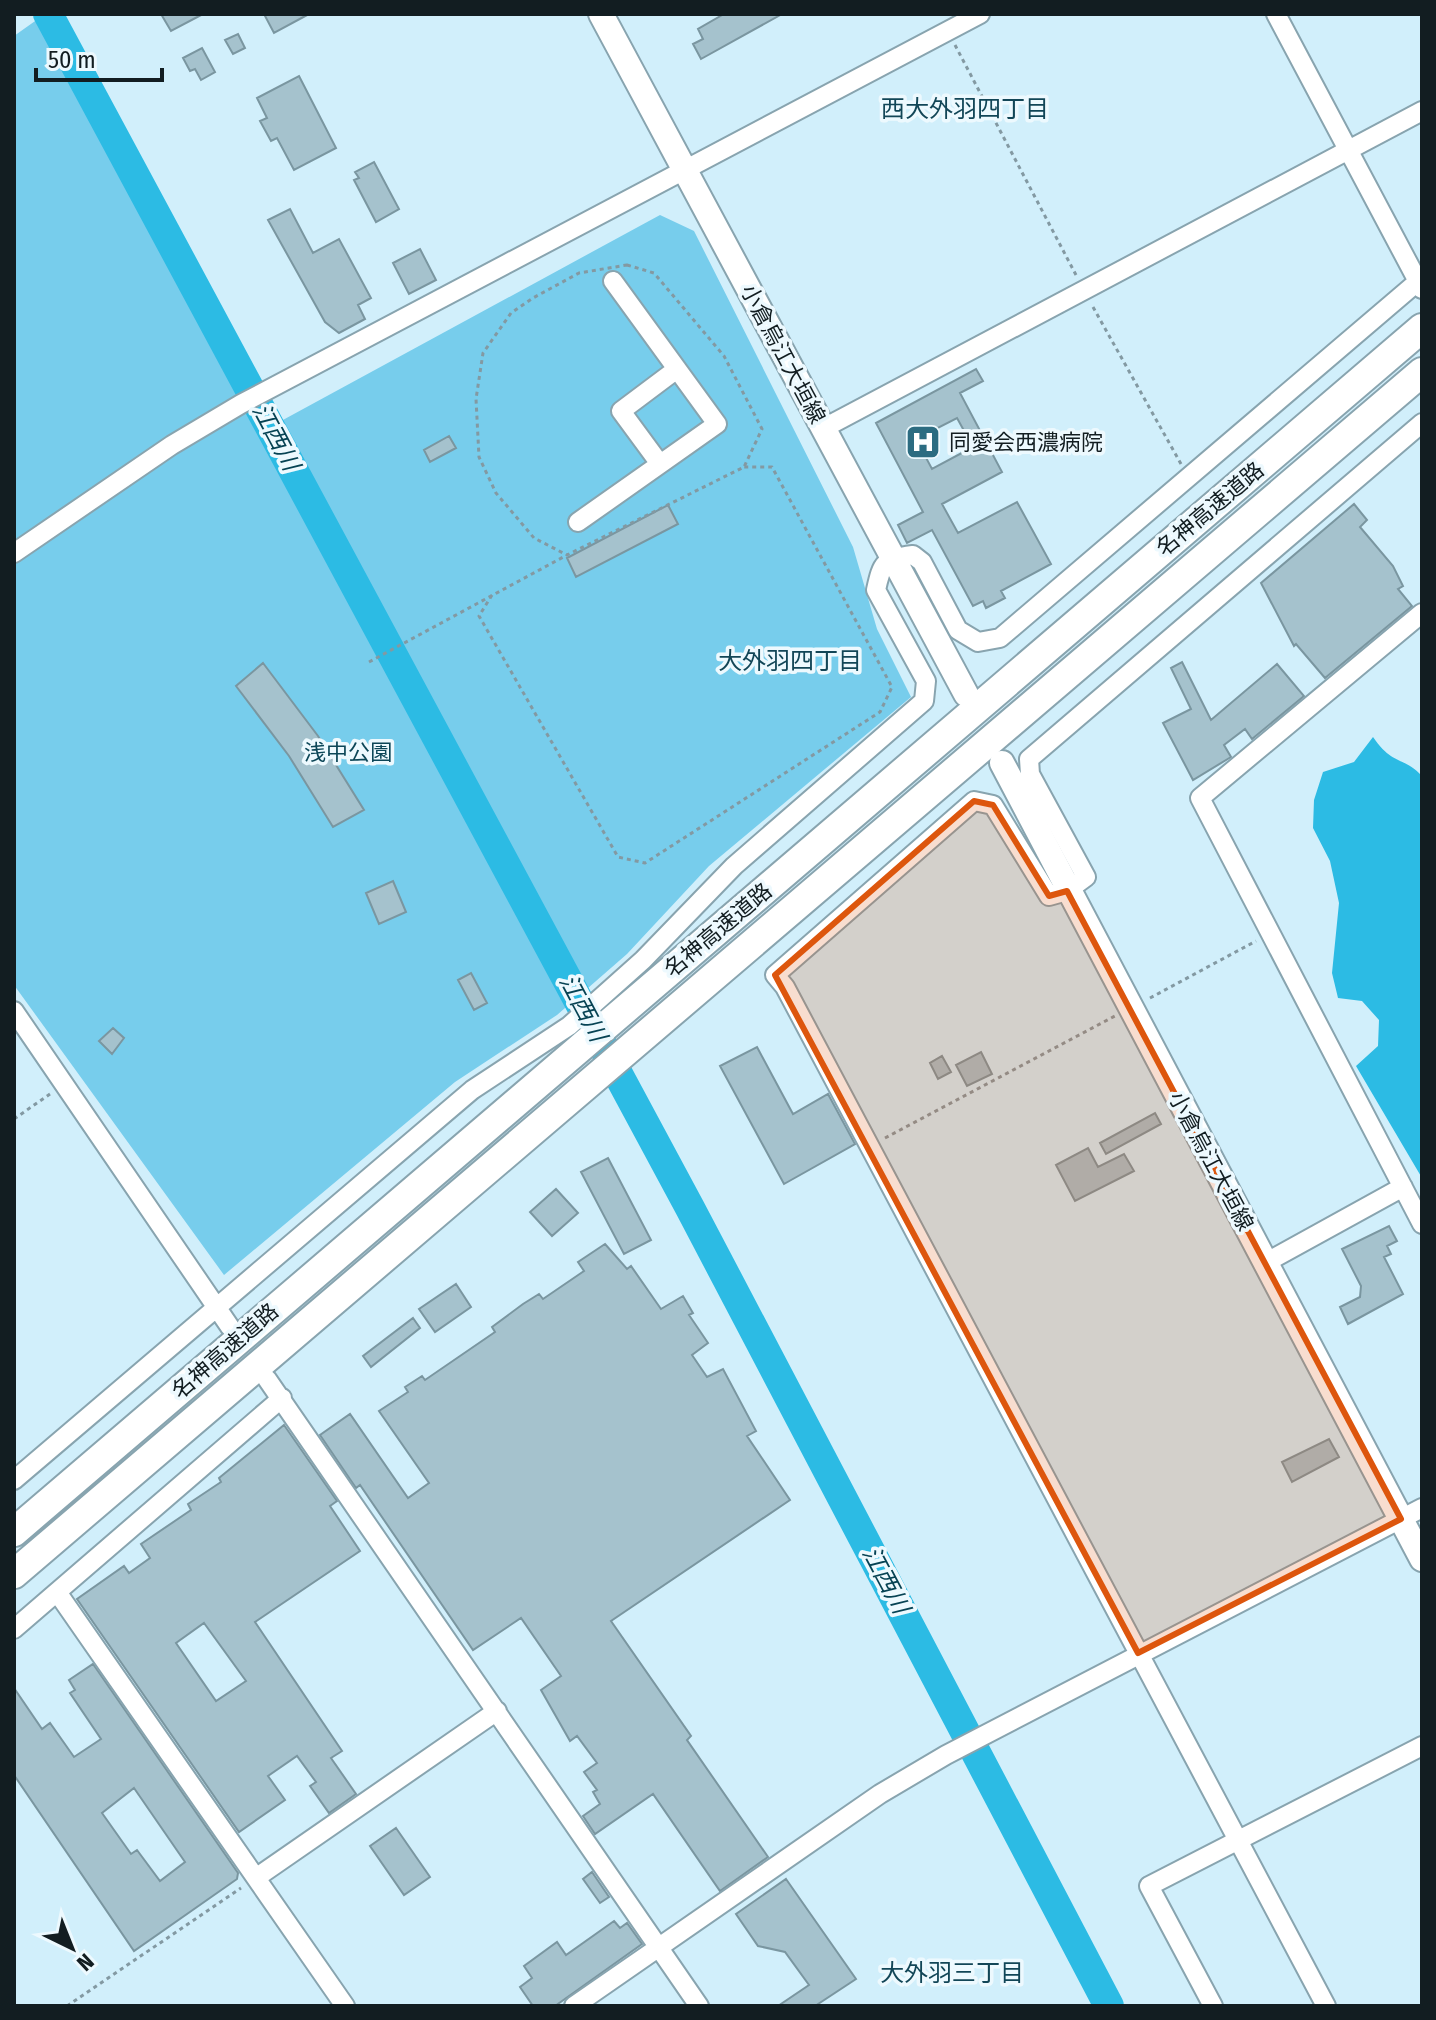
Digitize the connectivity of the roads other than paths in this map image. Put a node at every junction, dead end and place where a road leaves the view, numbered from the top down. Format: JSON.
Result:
{"nodes":[{"id":1,"x":601,"y":14,"type":"edge"},
{"id":2,"x":939,"y":14,"type":"edge"},
{"id":3,"x":980,"y":14,"type":"edge"},
{"id":4,"x":1276,"y":14,"type":"edge"},
{"id":5,"x":948,"y":31,"type":"junction"},
{"id":6,"x":1422,"y":111,"type":"edge"},
{"id":7,"x":1349,"y":151,"type":"junction"},
{"id":8,"x":683,"y":170,"type":"junction"},
{"id":9,"x":613,"y":281,"type":"dead end"},
{"id":10,"x":1421,"y":283,"type":"edge"},
{"id":11,"x":1422,"y":328,"type":"edge"},
{"id":12,"x":677,"y":369,"type":"junction"},
{"id":13,"x":1422,"y":372,"type":"edge"},
{"id":14,"x":1422,"y":423,"type":"edge"},
{"id":15,"x":824,"y":428,"type":"junction"},
{"id":16,"x":660,"y":464,"type":"junction"},
{"id":17,"x":578,"y":522,"type":"dead end"},
{"id":18,"x":14,"y":553,"type":"edge"},
{"id":19,"x":892,"y":558,"type":"junction"},
{"id":20,"x":1422,"y":613,"type":"edge"},
{"id":21,"x":966,"y":694,"type":"dead end"},
{"id":22,"x":1002,"y":763,"type":"dead end"},
{"id":23,"x":1067,"y":891,"type":"junction"},
{"id":24,"x":652,"y":969,"type":"junction"},
{"id":25,"x":14,"y":1011,"type":"edge"},
{"id":26,"x":1403,"y":1187,"type":"junction"},
{"id":27,"x":1422,"y":1224,"type":"edge"},
{"id":28,"x":1265,"y":1263,"type":"junction"},
{"id":29,"x":218,"y":1308,"type":"junction"},
{"id":30,"x":230,"y":1327,"type":"dead end"},
{"id":31,"x":267,"y":1379,"type":"dead end"},
{"id":32,"x":282,"y":1398,"type":"junction"},
{"id":33,"x":14,"y":1480,"type":"edge"},
{"id":34,"x":1414,"y":1524,"type":"edge"},
{"id":35,"x":14,"y":1532,"type":"edge"},
{"id":36,"x":1422,"y":1559,"type":"edge"},
{"id":37,"x":14,"y":1574,"type":"edge"},
{"id":38,"x":57,"y":1592,"type":"junction"},
{"id":39,"x":14,"y":1629,"type":"edge"},
{"id":40,"x":1138,"y":1653,"type":"junction"},
{"id":41,"x":497,"y":1711,"type":"junction"},
{"id":42,"x":1422,"y":1746,"type":"edge"},
{"id":43,"x":1238,"y":1841,"type":"junction"},
{"id":44,"x":257,"y":1877,"type":"junction"},
{"id":45,"x":659,"y":1947,"type":"junction"},
{"id":46,"x":345,"y":2006,"type":"edge"},
{"id":47,"x":574,"y":2006,"type":"edge"},
{"id":48,"x":699,"y":2006,"type":"edge"},
{"id":49,"x":1213,"y":2006,"type":"edge"},
{"id":50,"x":1326,"y":2006,"type":"edge"}],
"edges":[{"from":1,"to":8,"type":"main road","name":"小倉烏江大垣線"},
{"from":2,"to":5,"type":"street"},
{"from":3,"to":5,"type":"street"},
{"from":4,"to":7,"type":"street"},
{"from":5,"to":8,"type":"street"},
{"from":6,"to":7,"type":"street"},
{"from":7,"to":10,"type":"street"},
{"from":7,"to":15,"type":"street"},
{"from":8,"to":15,"type":"main road","name":"小倉烏江大垣線"},
{"from":8,"to":18,"type":"street"},
{"from":9,"to":12,"type":"street"},
{"from":10,"to":19,"type":"street"},
{"from":11,"to":24,"type":"highway","name":"名神高速道路"},
{"from":12,"to":16,"type":"street"},
{"from":12,"to":16,"type":"street"},
{"from":13,"to":37,"type":"highway","name":"名神高速道路"},
{"from":14,"to":23,"type":"street"},
{"from":15,"to":19,"type":"main road","name":"小倉烏江大垣線"},
{"from":16,"to":17,"type":"street"},
{"from":19,"to":21,"type":"main road","name":"小倉烏江大垣線"},
{"from":19,"to":24,"type":"street"},
{"from":20,"to":26,"type":"street"},
{"from":22,"to":23,"type":"main road","name":"小倉烏江大垣線"},
{"from":23,"to":28,"type":"main road","name":"小倉烏江大垣線"},
{"from":23,"to":40,"type":"street"},
{"from":24,"to":29,"type":"street"},
{"from":24,"to":35,"type":"highway","name":"名神高速道路"},
{"from":25,"to":29,"type":"street"},
{"from":26,"to":27,"type":"street"},
{"from":26,"to":28,"type":"street"},
{"from":28,"to":34,"type":"main road","name":"小倉烏江大垣線"},
{"from":29,"to":30,"type":"street"},
{"from":29,"to":33,"type":"street"},
{"from":31,"to":32,"type":"street"},
{"from":32,"to":38,"type":"street"},
{"from":32,"to":41,"type":"street"},
{"from":34,"to":36,"type":"main road","name":"小倉烏江大垣線"},
{"from":34,"to":40,"type":"street"},
{"from":38,"to":39,"type":"street"},
{"from":38,"to":44,"type":"street"},
{"from":40,"to":43,"type":"street"},
{"from":40,"to":45,"type":"street"},
{"from":41,"to":44,"type":"street"},
{"from":41,"to":45,"type":"street"},
{"from":42,"to":43,"type":"street"},
{"from":43,"to":49,"type":"street"},
{"from":43,"to":50,"type":"street"},
{"from":44,"to":46,"type":"street"},
{"from":45,"to":47,"type":"street"},
{"from":45,"to":48,"type":"street"}]}
